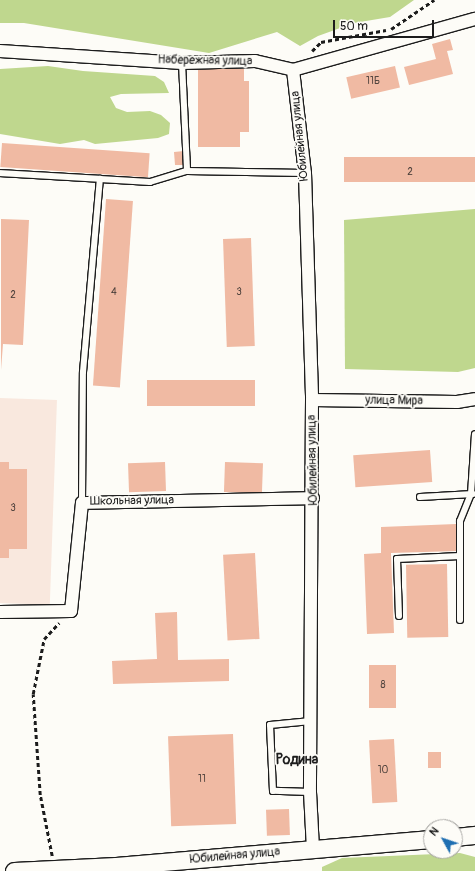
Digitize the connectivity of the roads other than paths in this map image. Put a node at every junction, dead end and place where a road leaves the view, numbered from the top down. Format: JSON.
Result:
{"nodes":[{"id":1,"x":475,"y":19,"type":"edge"},
{"id":2,"x":0,"y":50,"type":"edge"},
{"id":3,"x":182,"y":63,"type":"junction"},
{"id":4,"x":293,"y":70,"type":"junction"},
{"id":5,"x":187,"y":171,"type":"junction"},
{"id":6,"x":0,"y":173,"type":"edge"},
{"id":7,"x":305,"y":173,"type":"junction"},
{"id":8,"x":100,"y":179,"type":"junction"},
{"id":9,"x":475,"y":399,"type":"edge"},
{"id":10,"x":312,"y":400,"type":"junction"},
{"id":11,"x":475,"y":434,"type":"edge"},
{"id":12,"x":473,"y":494,"type":"edge"},
{"id":13,"x":420,"y":497,"type":"dead end"},
{"id":14,"x":313,"y":498,"type":"junction"},
{"id":15,"x":82,"y":502,"type":"junction"},
{"id":16,"x":460,"y":556,"type":"junction"},
{"id":17,"x":0,"y":612,"type":"edge"},
{"id":18,"x":399,"y":616,"type":"dead end"},
{"id":19,"x":460,"y":620,"type":"dead end"},
{"id":20,"x":311,"y":721,"type":"junction"},
{"id":21,"x":310,"y":792,"type":"junction"},
{"id":22,"x":475,"y":835,"type":"edge"},
{"id":23,"x":463,"y":836,"type":"edge"},
{"id":24,"x":423,"y":840,"type":"edge"},
{"id":25,"x":313,"y":850,"type":"junction"},
{"id":26,"x":116,"y":869,"type":"edge"},
{"id":27,"x":14,"y":871,"type":"edge"}],
"edges":[{"from":1,"to":4,"type":"street","name":"Набережная улица"},
{"from":2,"to":3,"type":"street","name":"Набережная улица"},
{"from":3,"to":4,"type":"street","name":"Набережная улица"},
{"from":3,"to":5,"type":"lane"},
{"from":4,"to":7,"type":"street","name":"Юбилейная улица"},
{"from":5,"to":7,"type":"lane"},
{"from":5,"to":8,"type":"lane"},
{"from":6,"to":8,"type":"lane"},
{"from":7,"to":10,"type":"street","name":"Юбилейная улица"},
{"from":8,"to":15,"type":"lane"},
{"from":9,"to":10,"type":"street","name":"улица Мира"},
{"from":10,"to":14,"type":"street","name":"Юбилейная улица"},
{"from":11,"to":12,"type":"lane"},
{"from":12,"to":13,"type":"lane"},
{"from":12,"to":16,"type":"lane"},
{"from":14,"to":15,"type":"street","name":"Школьная улица"},
{"from":14,"to":20,"type":"street","name":"Юбилейная улица"},
{"from":15,"to":17,"type":"street","name":"Школьная улица"},
{"from":16,"to":18,"type":"lane"},
{"from":16,"to":19,"type":"lane"},
{"from":20,"to":21,"type":"street","name":"Юбилейная улица"},
{"from":20,"to":21,"type":"lane"},
{"from":21,"to":25,"type":"street","name":"Юбилейная улица"},
{"from":22,"to":23,"type":"street"},
{"from":24,"to":25,"type":"street","name":"Юбилейная улица"},
{"from":25,"to":26,"type":"street","name":"Юбилейная улица"},
{"from":26,"to":27,"type":"street","name":"Юбилейная улица"}]}
